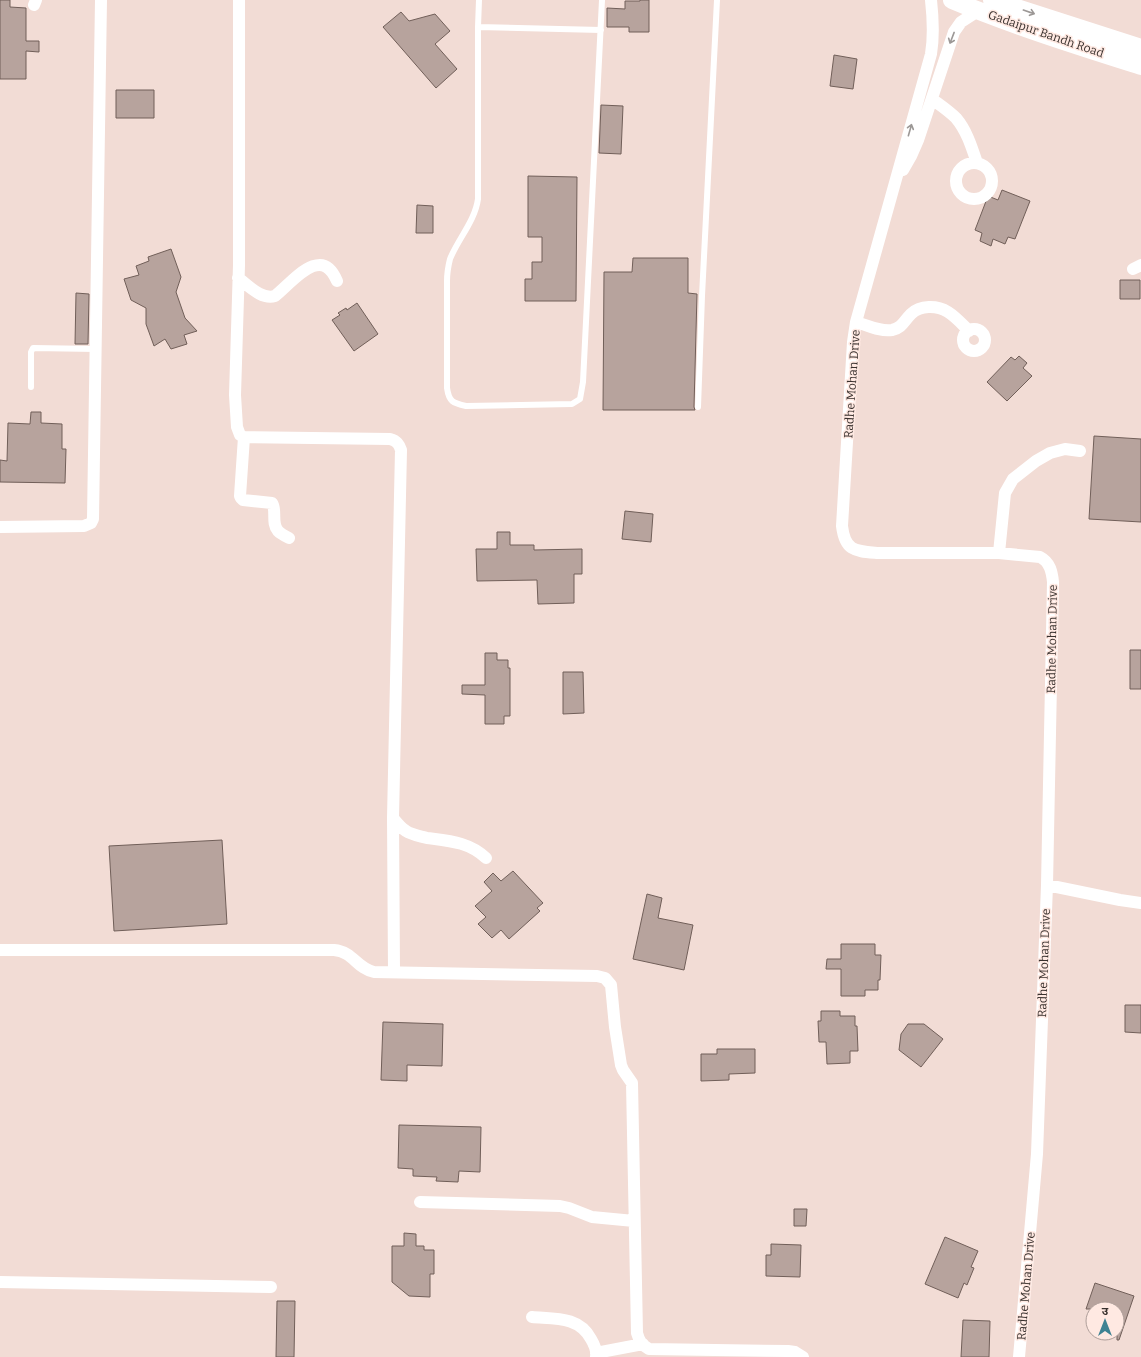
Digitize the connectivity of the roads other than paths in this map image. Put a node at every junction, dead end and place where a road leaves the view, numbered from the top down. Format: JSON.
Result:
{"nodes":[{"id":1,"x":101,"y":0,"type":"edge"},
{"id":2,"x":239,"y":0,"type":"edge"},
{"id":3,"x":479,"y":0,"type":"edge"},
{"id":4,"x":602,"y":0,"type":"edge"},
{"id":5,"x":717,"y":0,"type":"edge"},
{"id":6,"x":931,"y":0,"type":"edge"},
{"id":7,"x":952,"y":0,"type":"edge"},
{"id":8,"x":992,"y":0,"type":"edge"},
{"id":9,"x":978,"y":11,"type":"junction"},
{"id":10,"x":478,"y":27,"type":"junction"},
{"id":11,"x":601,"y":30,"type":"junction"},
{"id":12,"x":1141,"y":48,"type":"edge"},
{"id":13,"x":1141,"y":66,"type":"edge"},
{"id":14,"x":932,"y":99,"type":"junction"},
{"id":15,"x":977,"y":163,"type":"dead end"},
{"id":16,"x":895,"y":181,"type":"junction"},
{"id":17,"x":238,"y":278,"type":"junction"},
{"id":18,"x":337,"y":281,"type":"dead end"},
{"id":19,"x":856,"y":322,"type":"junction"},
{"id":20,"x":969,"y":331,"type":"dead end"},
{"id":21,"x":96,"y":349,"type":"junction"},
{"id":22,"x":30,"y":387,"type":"dead end"},
{"id":23,"x":698,"y":407,"type":"dead end"},
{"id":24,"x":244,"y":437,"type":"junction"},
{"id":25,"x":1080,"y":451,"type":"dead end"},
{"id":26,"x":0,"y":527,"type":"edge"},
{"id":27,"x":289,"y":538,"type":"dead end"},
{"id":28,"x":999,"y":553,"type":"junction"},
{"id":29,"x":393,"y":818,"type":"junction"},
{"id":30,"x":486,"y":858,"type":"dead end"},
{"id":31,"x":1047,"y":885,"type":"junction"},
{"id":32,"x":1141,"y":903,"type":"edge"},
{"id":33,"x":0,"y":950,"type":"edge"},
{"id":34,"x":394,"y":972,"type":"junction"},
{"id":35,"x":420,"y":1202,"type":"dead end"},
{"id":36,"x":634,"y":1221,"type":"junction"},
{"id":37,"x":0,"y":1282,"type":"edge"},
{"id":38,"x":271,"y":1287,"type":"dead end"},
{"id":39,"x":532,"y":1317,"type":"dead end"},
{"id":40,"x":643,"y":1344,"type":"junction"},
{"id":41,"x":596,"y":1355,"type":"edge"},
{"id":42,"x":803,"y":1357,"type":"edge"},
{"id":43,"x":1020,"y":1357,"type":"edge"}],
"edges":[{"from":1,"to":21,"type":"street"},
{"from":2,"to":17,"type":"street"},
{"from":3,"to":10,"type":"lane"},
{"from":4,"to":11,"type":"lane"},
{"from":5,"to":23,"type":"lane"},
{"from":16,"to":6,"type":"street","name":"Radhe Mohan Drive","one_way":true},
{"from":7,"to":9,"type":"street","name":"Gadaipur Bandh Road"},
{"from":8,"to":12,"type":"street","one_way":true},
{"from":9,"to":13,"type":"street","name":"Gadaipur Bandh Road"},
{"from":9,"to":14,"type":"street","one_way":true},
{"from":10,"to":11,"type":"lane"},
{"from":10,"to":11,"type":"lane"},
{"from":14,"to":15,"type":"street"},
{"from":14,"to":16,"type":"street"},
{"from":16,"to":19,"type":"street","name":"Radhe Mohan Drive"},
{"from":17,"to":18,"type":"street"},
{"from":17,"to":24,"type":"street"},
{"from":19,"to":20,"type":"street"},
{"from":19,"to":28,"type":"street","name":"Radhe Mohan Drive"},
{"from":21,"to":22,"type":"lane"},
{"from":21,"to":26,"type":"street"},
{"from":24,"to":27,"type":"street"},
{"from":24,"to":29,"type":"street"},
{"from":25,"to":28,"type":"street"},
{"from":28,"to":31,"type":"street","name":"Radhe Mohan Drive"},
{"from":29,"to":30,"type":"street"},
{"from":29,"to":34,"type":"street"},
{"from":31,"to":32,"type":"street"},
{"from":31,"to":43,"type":"street","name":"Radhe Mohan Drive"},
{"from":33,"to":34,"type":"street"},
{"from":34,"to":36,"type":"street"},
{"from":35,"to":36,"type":"street"},
{"from":36,"to":40,"type":"street"},
{"from":37,"to":38,"type":"street"},
{"from":39,"to":41,"type":"street"},
{"from":40,"to":41,"type":"street"},
{"from":40,"to":42,"type":"street"}]}
